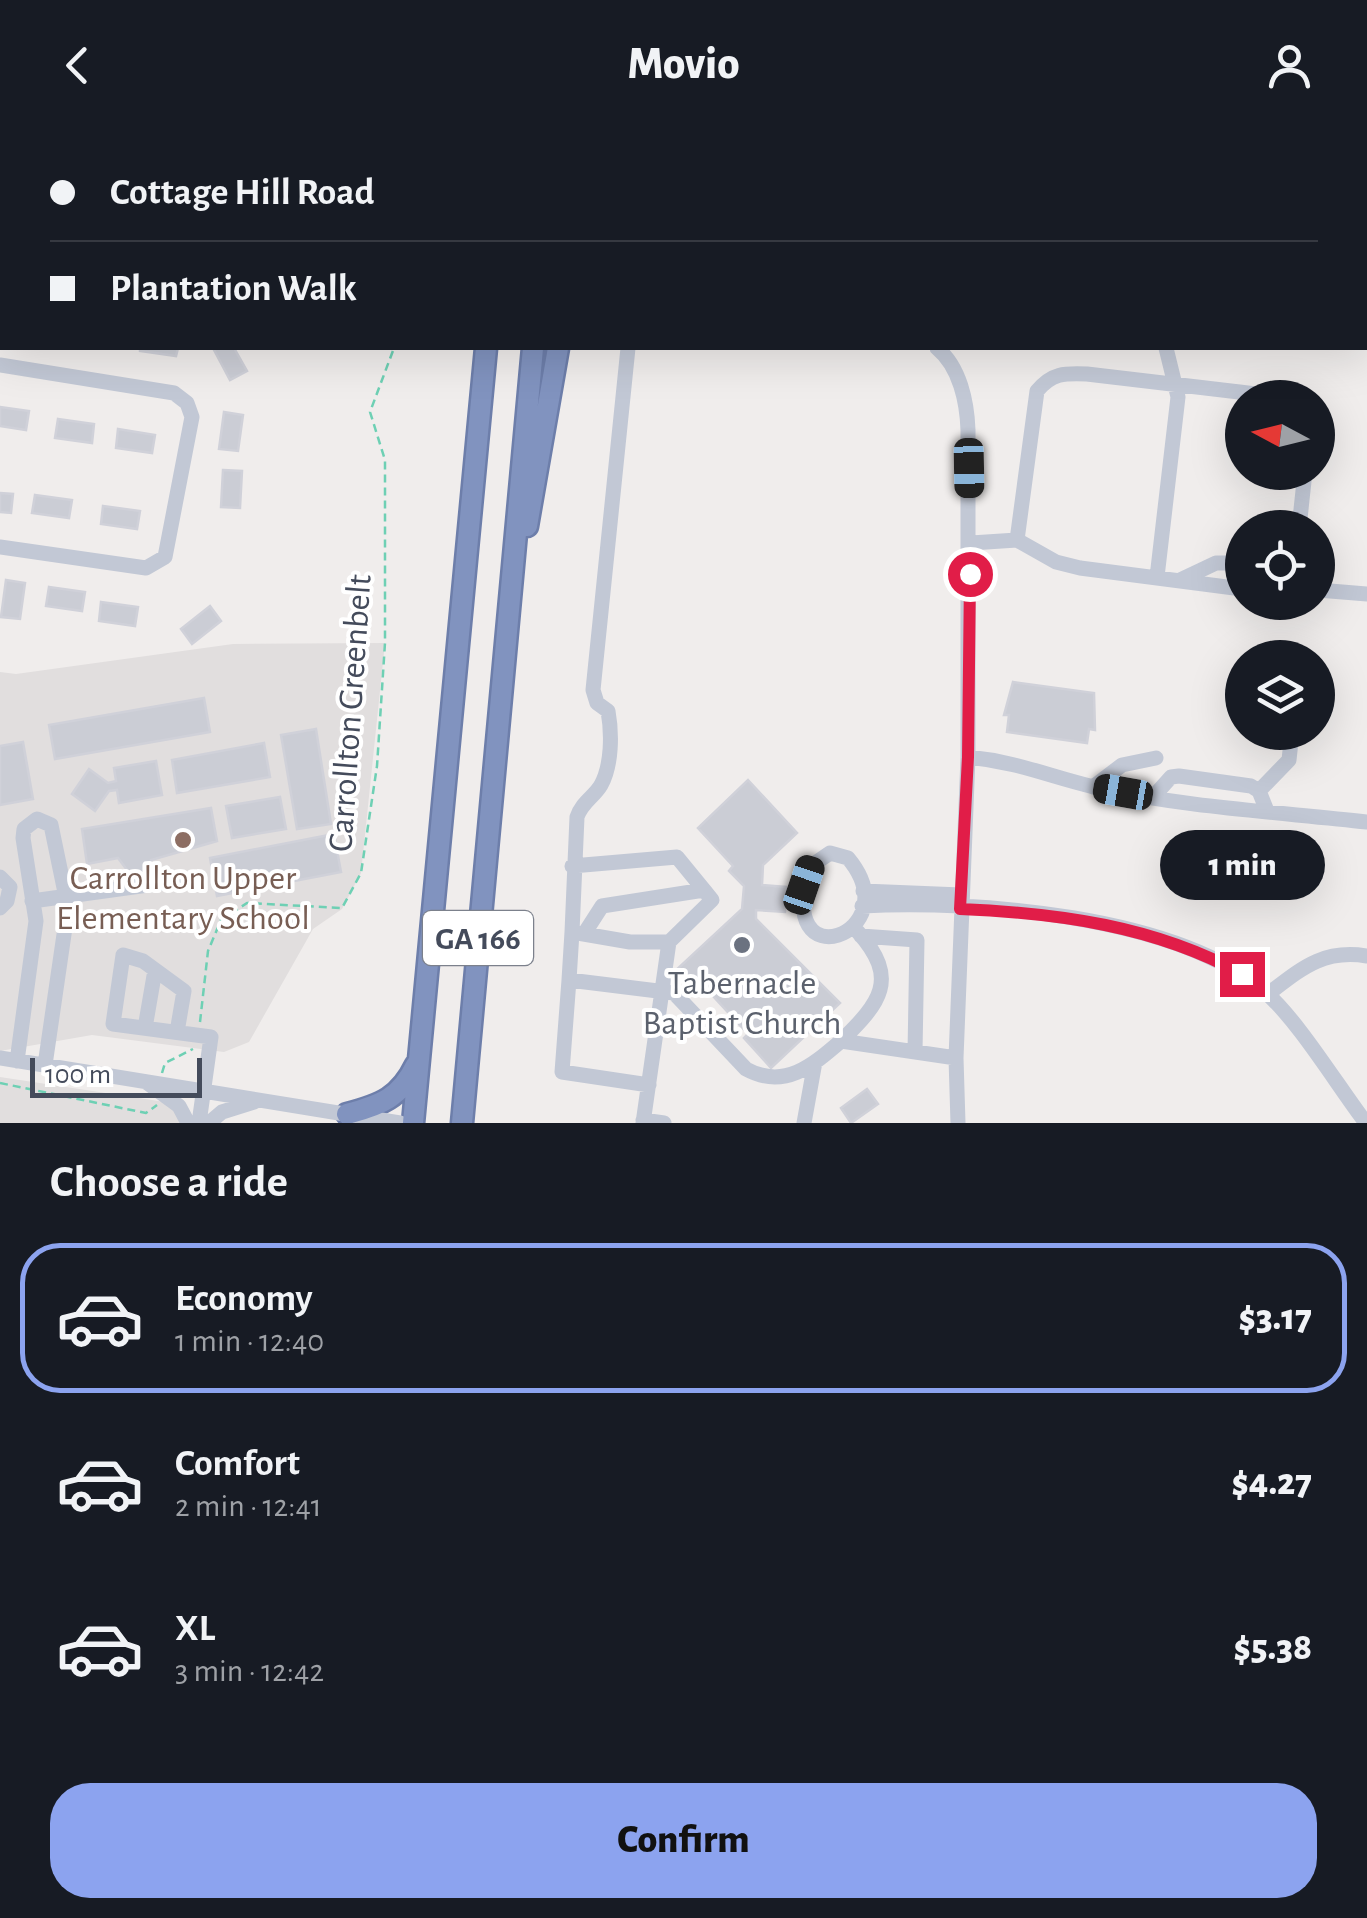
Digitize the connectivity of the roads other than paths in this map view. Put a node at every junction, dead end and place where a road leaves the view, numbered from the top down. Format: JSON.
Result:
{"nodes":[{"id":1,"x":478,"y":350,"type":"edge"},
{"id":2,"x":486,"y":350,"type":"edge"},
{"id":3,"x":532,"y":350,"type":"edge"},
{"id":4,"x":558,"y":350,"type":"edge"},
{"id":5,"x":628,"y":350,"type":"edge"},
{"id":6,"x":949,"y":350,"type":"edge"},
{"id":7,"x":1167,"y":350,"type":"edge"},
{"id":8,"x":0,"y":366,"type":"edge"},
{"id":9,"x":1175,"y":381,"type":"junction"},
{"id":10,"x":1225,"y":388,"type":"edge"},
{"id":11,"x":482,"y":394,"type":"junction"},
{"id":12,"x":1017,"y":540,"type":"junction"},
{"id":13,"x":971,"y":543,"type":"junction"},
{"id":14,"x":0,"y":547,"type":"edge"},
{"id":15,"x":1225,"y":563,"type":"edge"},
{"id":16,"x":1158,"y":576,"type":"junction"},
{"id":17,"x":1180,"y":580,"type":"junction"},
{"id":18,"x":1225,"y":587,"type":"edge"},
{"id":19,"x":1335,"y":591,"type":"edge"},
{"id":20,"x":1367,"y":594,"type":"edge"},
{"id":21,"x":507,"y":621,"type":"junction"},
{"id":22,"x":1289,"y":750,"type":"edge"},
{"id":23,"x":968,"y":757,"type":"junction"},
{"id":24,"x":1164,"y":768,"type":"junction"},
{"id":25,"x":1093,"y":786,"type":"junction"},
{"id":26,"x":1259,"y":791,"type":"junction"},
{"id":27,"x":1153,"y":797,"type":"junction"},
{"id":28,"x":1267,"y":810,"type":"junction"},
{"id":29,"x":1367,"y":822,"type":"edge"},
{"id":30,"x":572,"y":866,"type":"junction"},
{"id":31,"x":0,"y":877,"type":"edge"},
{"id":32,"x":177,"y":881,"type":"dead end"},
{"id":33,"x":704,"y":890,"type":"junction"},
{"id":34,"x":65,"y":894,"type":"junction"},
{"id":35,"x":862,"y":898,"type":"junction"},
{"id":36,"x":32,"y":901,"type":"junction"},
{"id":37,"x":961,"y":902,"type":"junction"},
{"id":38,"x":0,"y":908,"type":"edge"},
{"id":39,"x":858,"y":932,"type":"junction"},
{"id":40,"x":578,"y":933,"type":"junction"},
{"id":41,"x":669,"y":942,"type":"junction"},
{"id":42,"x":1367,"y":956,"type":"edge"},
{"id":43,"x":155,"y":970,"type":"junction"},
{"id":44,"x":569,"y":980,"type":"junction"},
{"id":45,"x":664,"y":990,"type":"junction"},
{"id":46,"x":1268,"y":994,"type":"junction"},
{"id":47,"x":145,"y":1028,"type":"junction"},
{"id":48,"x":177,"y":1032,"type":"junction"},
{"id":49,"x":841,"y":1041,"type":"junction"},
{"id":50,"x":916,"y":1052,"type":"junction"},
{"id":51,"x":421,"y":1054,"type":"junction"},
{"id":52,"x":956,"y":1058,"type":"junction"},
{"id":53,"x":8,"y":1060,"type":"edge"},
{"id":54,"x":816,"y":1062,"type":"junction"},
{"id":55,"x":45,"y":1065,"type":"junction"},
{"id":56,"x":143,"y":1080,"type":"junction"},
{"id":57,"x":649,"y":1086,"type":"junction"},
{"id":58,"x":202,"y":1090,"type":"junction"},
{"id":59,"x":261,"y":1100,"type":"junction"},
{"id":60,"x":347,"y":1114,"type":"junction"},
{"id":61,"x":643,"y":1121,"type":"edge"},
{"id":62,"x":188,"y":1123,"type":"edge"},
{"id":63,"x":198,"y":1123,"type":"edge"},
{"id":64,"x":209,"y":1123,"type":"edge"},
{"id":65,"x":400,"y":1123,"type":"edge"},
{"id":66,"x":413,"y":1123,"type":"edge"},
{"id":67,"x":462,"y":1123,"type":"edge"},
{"id":68,"x":664,"y":1123,"type":"edge"},
{"id":69,"x":804,"y":1123,"type":"edge"},
{"id":70,"x":958,"y":1123,"type":"edge"},
{"id":71,"x":1366,"y":1123,"type":"edge"}],
"edges":[{"from":1,"to":11,"type":"highway"},
{"from":2,"to":11,"type":"highway","number":"GA 166"},
{"from":3,"to":21,"type":"highway","number":"GA 166"},
{"from":4,"to":21,"type":"highway"},
{"from":5,"to":30,"type":"street"},
{"from":6,"to":13,"type":"street"},
{"from":7,"to":9,"type":"street"},
{"from":8,"to":14,"type":"street"},
{"from":9,"to":10,"type":"street"},
{"from":9,"to":12,"type":"street"},
{"from":9,"to":16,"type":"street"},
{"from":11,"to":51,"type":"highway","number":"GA 166"},
{"from":12,"to":13,"type":"street"},
{"from":12,"to":16,"type":"street"},
{"from":13,"to":23,"type":"street"},
{"from":15,"to":17,"type":"street"},
{"from":16,"to":17,"type":"street"},
{"from":17,"to":18,"type":"street"},
{"from":19,"to":20,"type":"street"},
{"from":21,"to":67,"type":"highway","number":"GA 166"},
{"from":22,"to":26,"type":"street"},
{"from":23,"to":25,"type":"street"},
{"from":23,"to":37,"type":"street"},
{"from":24,"to":25,"type":"street"},
{"from":24,"to":26,"type":"street"},
{"from":24,"to":27,"type":"street"},
{"from":25,"to":27,"type":"street"},
{"from":26,"to":28,"type":"street"},
{"from":27,"to":28,"type":"street"},
{"from":28,"to":29,"type":"street"},
{"from":30,"to":33,"type":"street"},
{"from":30,"to":40,"type":"street"},
{"from":31,"to":38,"type":"street"},
{"from":32,"to":34,"type":"street"},
{"from":33,"to":40,"type":"street"},
{"from":33,"to":41,"type":"street"},
{"from":34,"to":36,"type":"street"},
{"from":34,"to":36,"type":"street"},
{"from":34,"to":55,"type":"street"},
{"from":35,"to":37,"type":"street"},
{"from":35,"to":39,"type":"street"},
{"from":35,"to":39,"type":"street"},
{"from":36,"to":53,"type":"street"},
{"from":37,"to":46,"type":"street"},
{"from":37,"to":52,"type":"street"},
{"from":39,"to":49,"type":"street"},
{"from":39,"to":50,"type":"street"},
{"from":40,"to":41,"type":"street"},
{"from":40,"to":44,"type":"street"},
{"from":41,"to":45,"type":"street"},
{"from":42,"to":46,"type":"street"},
{"from":43,"to":47,"type":"street"},
{"from":43,"to":47,"type":"street"},
{"from":43,"to":48,"type":"street"},
{"from":44,"to":45,"type":"street"},
{"from":44,"to":57,"type":"street"},
{"from":45,"to":54,"type":"street"},
{"from":45,"to":57,"type":"street"},
{"from":46,"to":71,"type":"street"},
{"from":47,"to":48,"type":"street"},
{"from":48,"to":58,"type":"street"},
{"from":49,"to":50,"type":"street"},
{"from":49,"to":54,"type":"street"},
{"from":50,"to":52,"type":"street"},
{"from":51,"to":60,"type":"highway"},
{"from":51,"to":66,"type":"highway","number":"GA 166"},
{"from":52,"to":70,"type":"street"},
{"from":53,"to":55,"type":"street"},
{"from":54,"to":69,"type":"street"},
{"from":55,"to":56,"type":"street"},
{"from":56,"to":58,"type":"street"},
{"from":56,"to":62,"type":"street"},
{"from":57,"to":61,"type":"street"},
{"from":58,"to":59,"type":"street"},
{"from":58,"to":63,"type":"street"},
{"from":59,"to":60,"type":"street"},
{"from":59,"to":64,"type":"street"},
{"from":60,"to":65,"type":"street"},
{"from":61,"to":68,"type":"street"}]}
